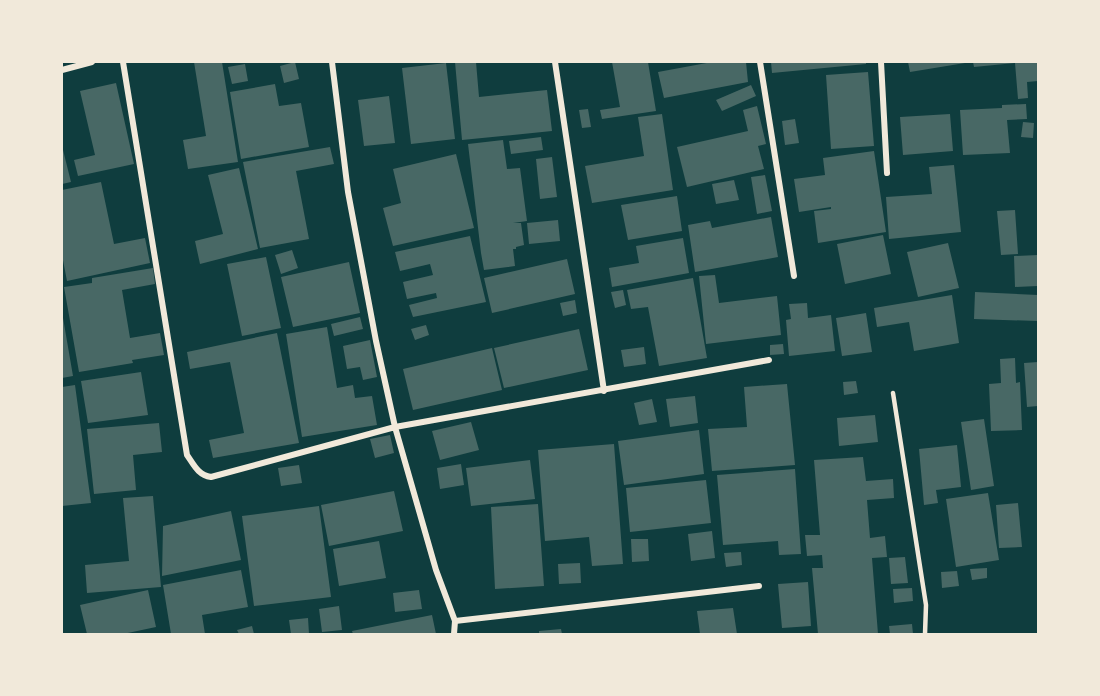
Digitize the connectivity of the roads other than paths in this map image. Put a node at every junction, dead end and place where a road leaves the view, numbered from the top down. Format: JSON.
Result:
{"nodes":[{"id":1,"x":92,"y":62,"type":"edge"},
{"id":2,"x":123,"y":62,"type":"edge"},
{"id":3,"x":332,"y":62,"type":"edge"},
{"id":4,"x":555,"y":62,"type":"edge"},
{"id":5,"x":760,"y":62,"type":"edge"},
{"id":6,"x":881,"y":62,"type":"edge"},
{"id":7,"x":62,"y":70,"type":"edge"},
{"id":8,"x":888,"y":173,"type":"dead end"},
{"id":9,"x":794,"y":276,"type":"dead end"},
{"id":10,"x":769,"y":360,"type":"dead end"},
{"id":11,"x":604,"y":391,"type":"junction"},
{"id":12,"x":893,"y":393,"type":"dead end"},
{"id":13,"x":395,"y":427,"type":"junction"},
{"id":14,"x":759,"y":586,"type":"dead end"},
{"id":15,"x":455,"y":621,"type":"junction"},
{"id":16,"x":454,"y":634,"type":"edge"},
{"id":17,"x":926,"y":634,"type":"edge"}],
"edges":[{"from":1,"to":7,"type":"street"},
{"from":2,"to":13,"type":"street"},
{"from":3,"to":13,"type":"street"},
{"from":4,"to":11,"type":"street"},
{"from":5,"to":9,"type":"street"},
{"from":6,"to":8,"type":"street"},
{"from":10,"to":11,"type":"street"},
{"from":11,"to":13,"type":"street"},
{"from":12,"to":17,"type":"lane"},
{"from":13,"to":15,"type":"street"},
{"from":14,"to":15,"type":"street"},
{"from":15,"to":16,"type":"street"}]}
